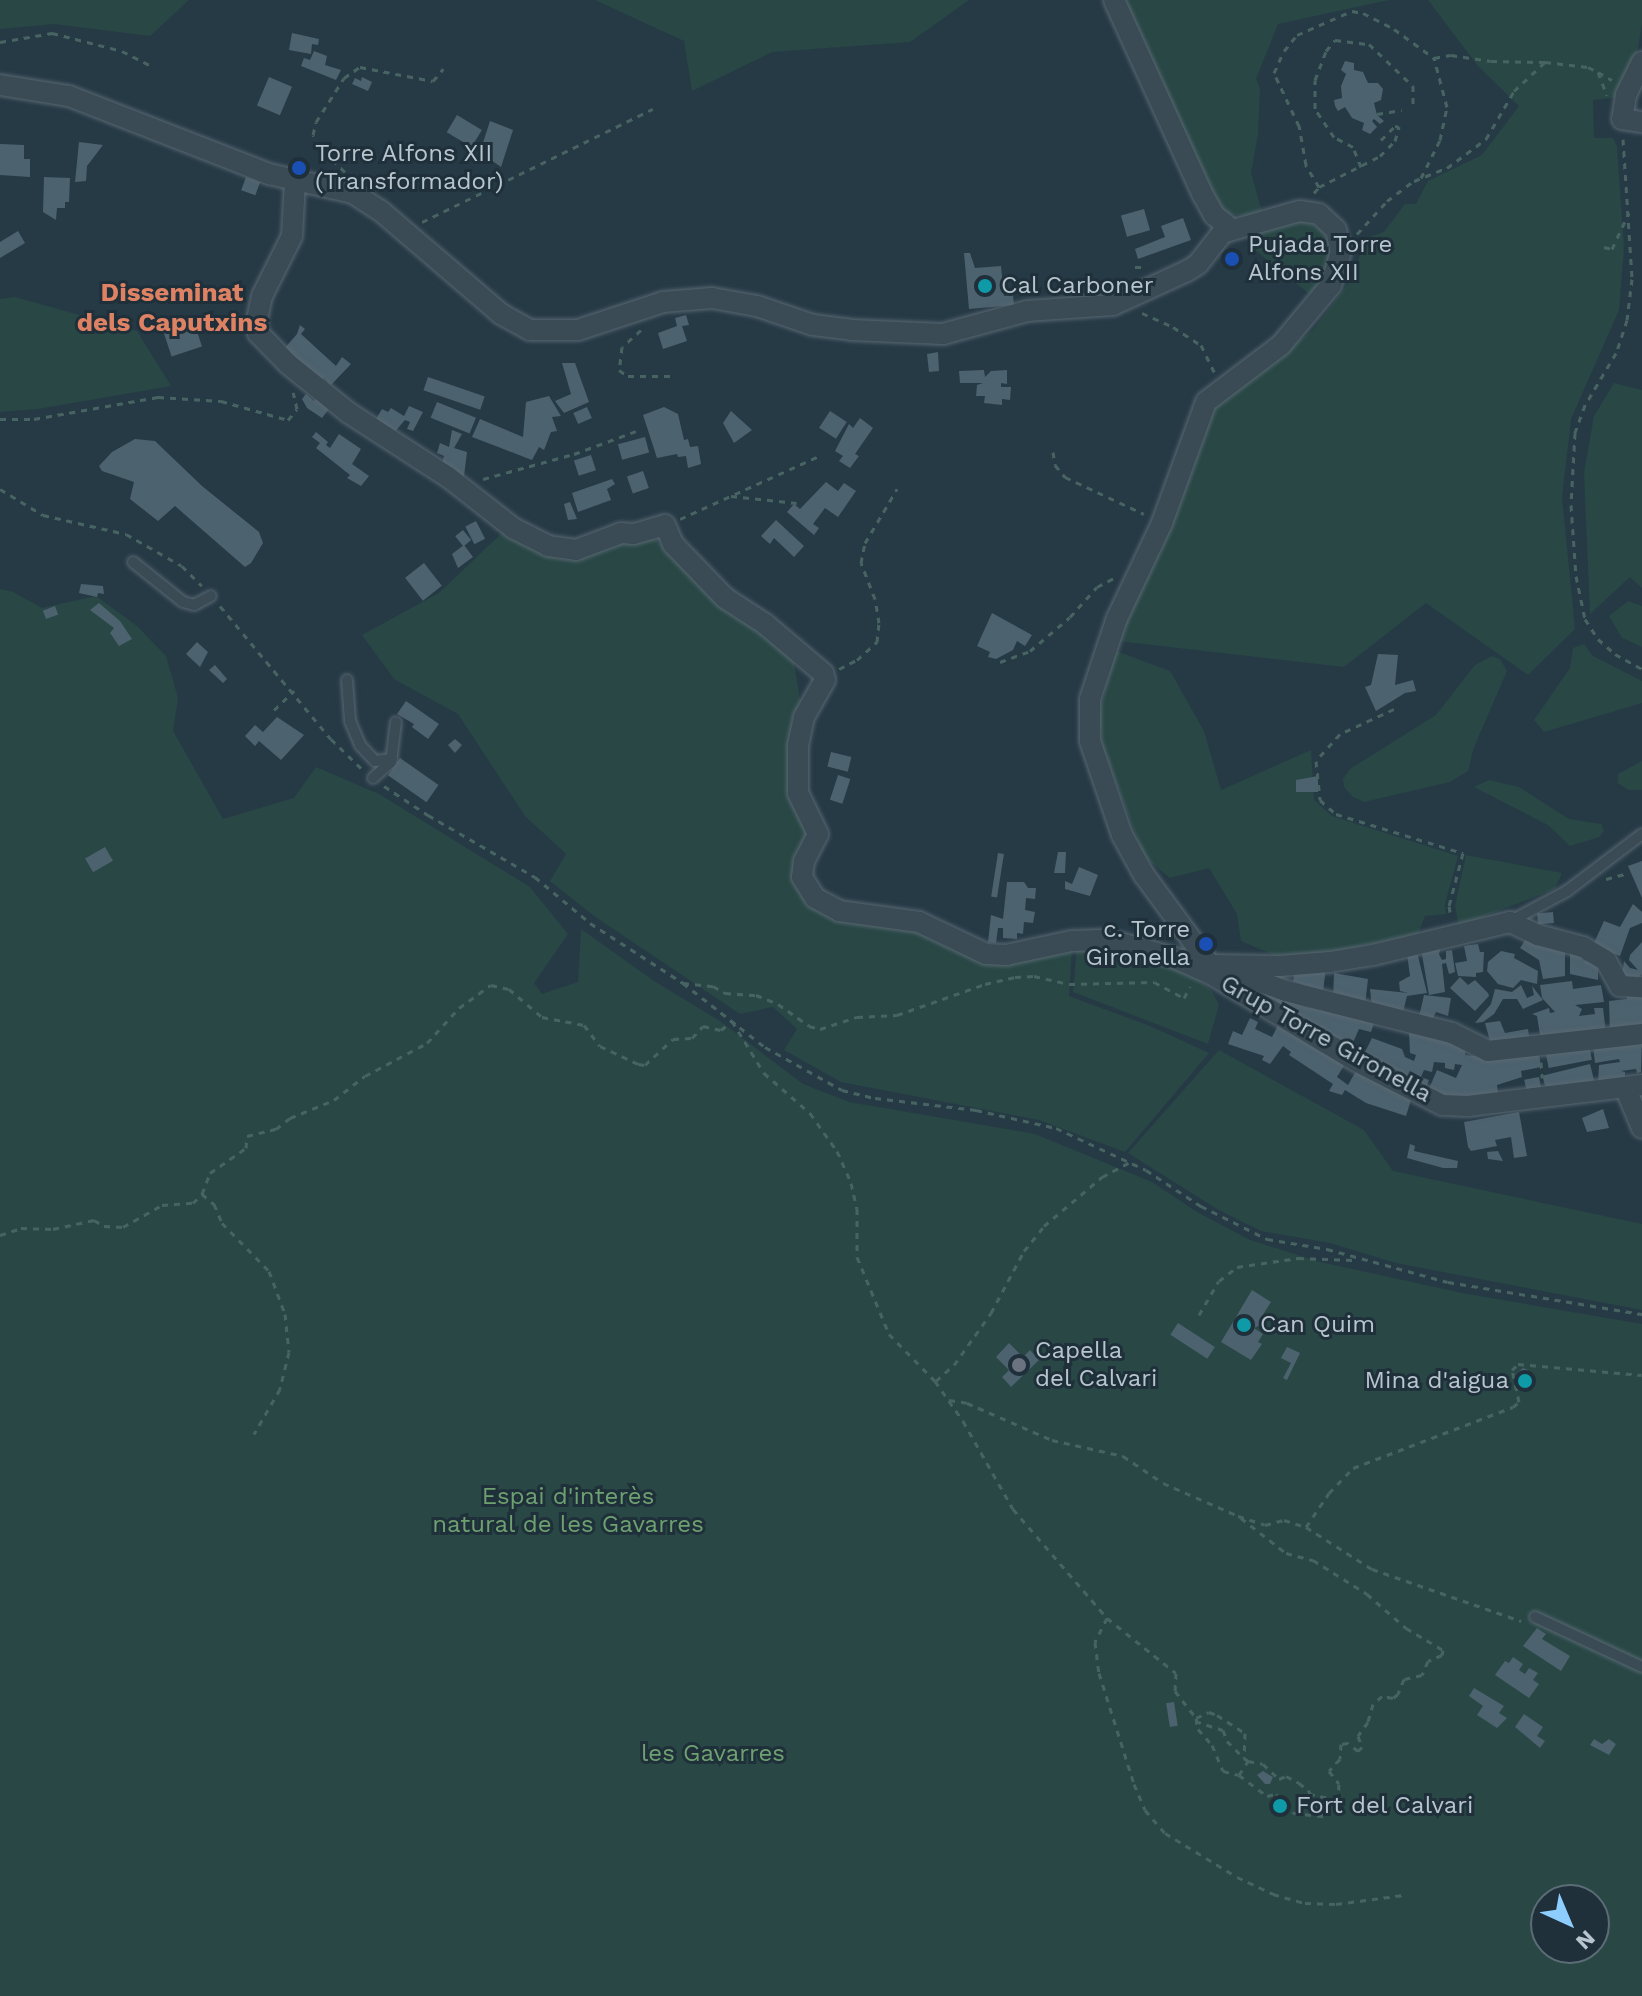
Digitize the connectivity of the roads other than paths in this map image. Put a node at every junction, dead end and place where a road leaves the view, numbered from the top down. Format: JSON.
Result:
{"nodes":[{"id":1,"x":1114,"y":0,"type":"edge"},
{"id":2,"x":1642,"y":62,"type":"edge"},
{"id":3,"x":0,"y":85,"type":"edge"},
{"id":4,"x":1632,"y":121,"type":"edge"},
{"id":5,"x":295,"y":182,"type":"junction"},
{"id":6,"x":1231,"y":229,"type":"junction"},
{"id":7,"x":133,"y":562,"type":"dead end"},
{"id":8,"x":211,"y":596,"type":"dead end"},
{"id":9,"x":347,"y":680,"type":"dead end"},
{"id":10,"x":396,"y":722,"type":"dead end"},
{"id":11,"x":392,"y":759,"type":"junction"},
{"id":12,"x":373,"y":778,"type":"road end"},
{"id":13,"x":1642,"y":834,"type":"edge"},
{"id":14,"x":1510,"y":922,"type":"junction"},
{"id":15,"x":1206,"y":969,"type":"junction"},
{"id":16,"x":1642,"y":987,"type":"edge"},
{"id":17,"x":1642,"y":1034,"type":"edge"},
{"id":18,"x":1634,"y":1086,"type":"edge"},
{"id":19,"x":1642,"y":1128,"type":"edge"},
{"id":20,"x":1532,"y":1620,"type":"road end"},
{"id":21,"x":1642,"y":1667,"type":"edge"}],
"edges":[{"from":1,"to":6,"type":"street"},
{"from":2,"to":4,"type":"street"},
{"from":3,"to":5,"type":"street"},
{"from":5,"to":6,"type":"street"},
{"from":5,"to":15,"type":"street"},
{"from":6,"to":15,"type":"street"},
{"from":7,"to":8,"type":"lane"},
{"from":9,"to":11,"type":"lane"},
{"from":10,"to":11,"type":"lane"},
{"from":11,"to":12,"type":"lane"},
{"from":13,"to":14,"type":"lane"},
{"from":14,"to":15,"type":"street","name":"Grup Torre Gironella"},
{"from":14,"to":16,"type":"street"},
{"from":15,"to":17,"type":"street","name":"Grup Torre Gironella"},
{"from":15,"to":18,"type":"street","name":"Grup Torre Gironella"},
{"from":18,"to":19,"type":"street"},
{"from":20,"to":21,"type":"lane"}]}
